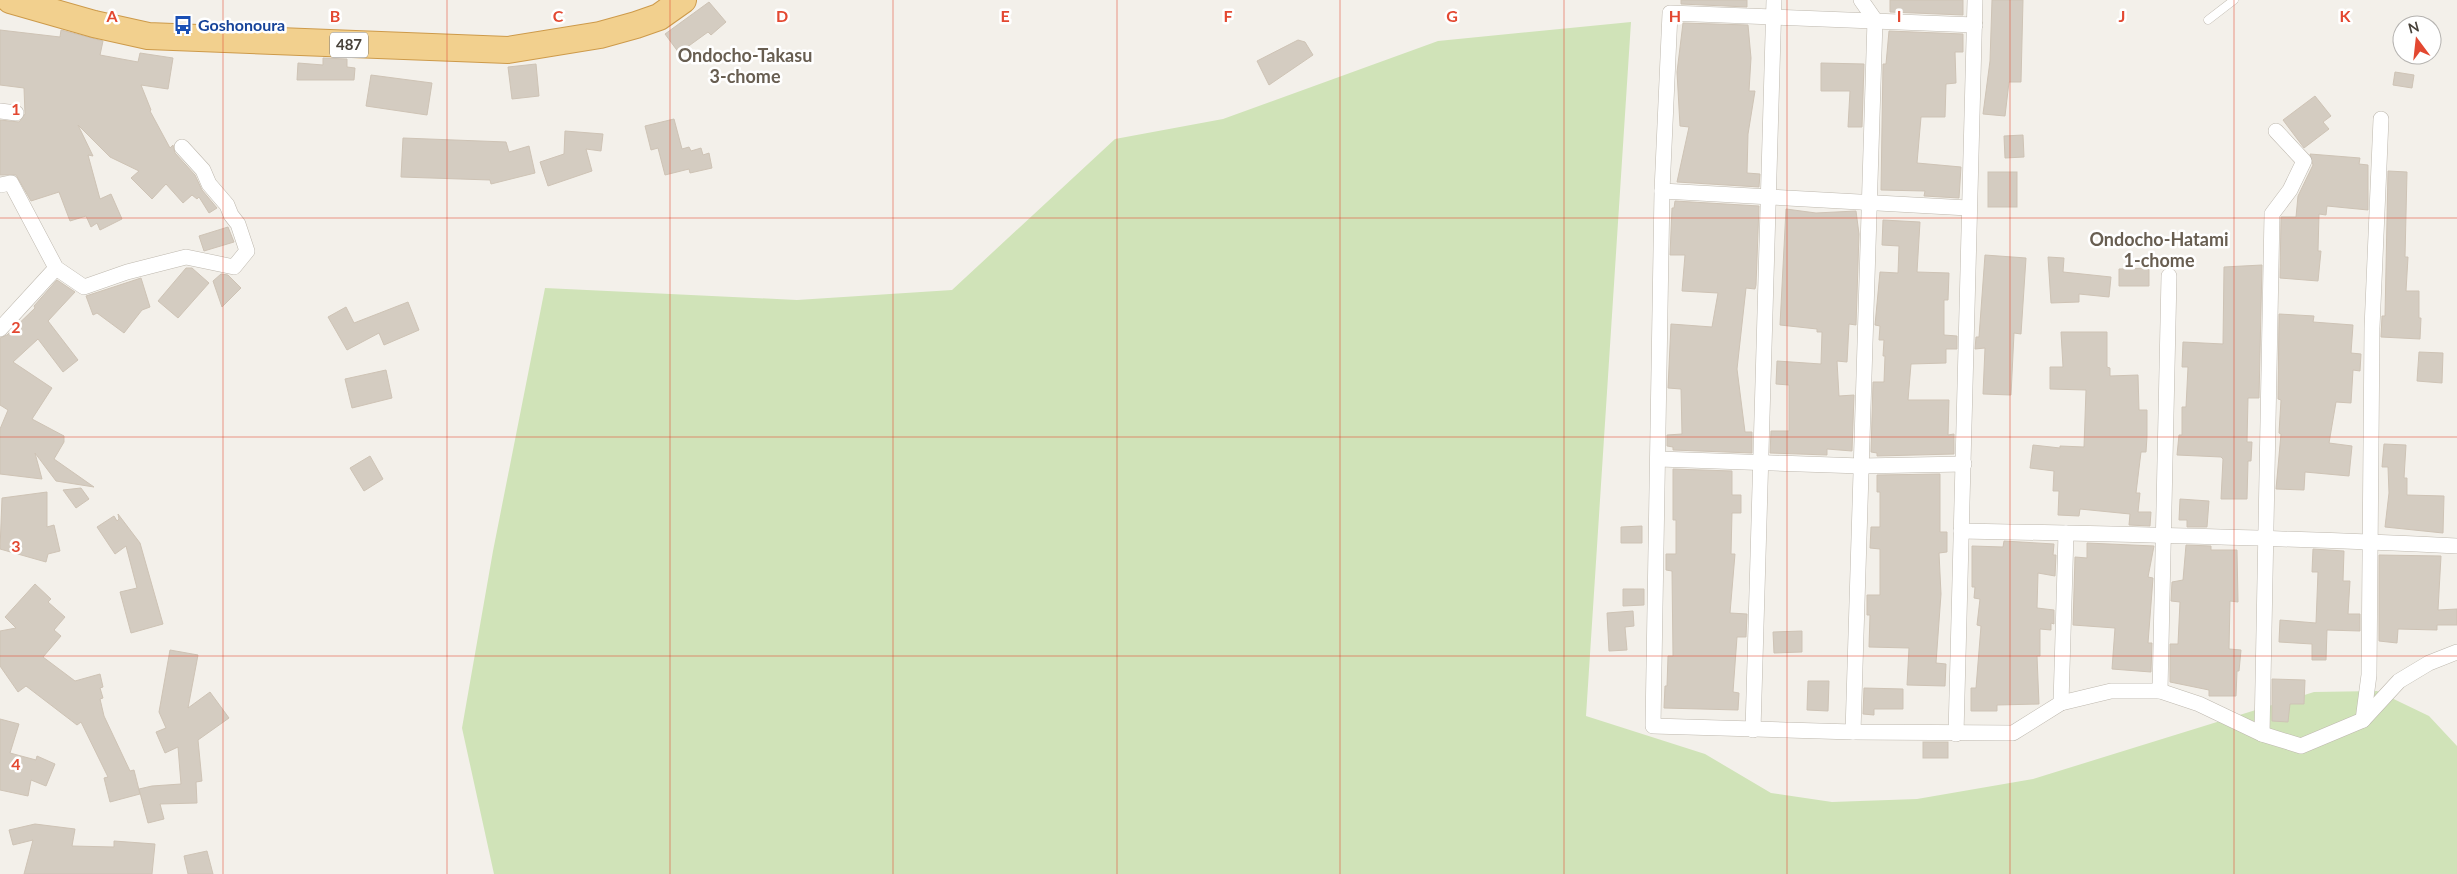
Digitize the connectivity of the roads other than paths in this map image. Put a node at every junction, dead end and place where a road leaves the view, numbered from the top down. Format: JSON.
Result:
{"nodes":[{"id":1,"x":10,"y":0,"type":"edge"},
{"id":2,"x":683,"y":0,"type":"edge"},
{"id":3,"x":1774,"y":0,"type":"edge"},
{"id":4,"x":1860,"y":0,"type":"edge"},
{"id":5,"x":1975,"y":0,"type":"edge"},
{"id":6,"x":2234,"y":0,"type":"edge"},
{"id":7,"x":1774,"y":16,"type":"junction"},
{"id":8,"x":1875,"y":20,"type":"junction"},
{"id":9,"x":2208,"y":20,"type":"dead end"},
{"id":10,"x":1975,"y":25,"type":"junction"},
{"id":11,"x":0,"y":111,"type":"edge"},
{"id":12,"x":16,"y":113,"type":"dead end"},
{"id":13,"x":2381,"y":119,"type":"dead end"},
{"id":14,"x":2276,"y":131,"type":"dead end"},
{"id":15,"x":182,"y":146,"type":"dead end"},
{"id":16,"x":0,"y":185,"type":"edge"},
{"id":17,"x":1662,"y":191,"type":"junction"},
{"id":18,"x":1769,"y":198,"type":"junction"},
{"id":19,"x":1868,"y":201,"type":"junction"},
{"id":20,"x":1968,"y":208,"type":"junction"},
{"id":21,"x":56,"y":268,"type":"junction"},
{"id":22,"x":2169,"y":276,"type":"dead end"},
{"id":23,"x":0,"y":329,"type":"edge"},
{"id":24,"x":1659,"y":459,"type":"junction"},
{"id":25,"x":1762,"y":463,"type":"junction"},
{"id":26,"x":1964,"y":464,"type":"junction"},
{"id":27,"x":1861,"y":466,"type":"junction"},
{"id":28,"x":1962,"y":531,"type":"junction"},
{"id":29,"x":2066,"y":533,"type":"junction"},
{"id":30,"x":2164,"y":537,"type":"junction"},
{"id":31,"x":2265,"y":537,"type":"junction"},
{"id":32,"x":2369,"y":542,"type":"junction"},
{"id":33,"x":2457,"y":546,"type":"edge"},
{"id":34,"x":2457,"y":652,"type":"edge"},
{"id":35,"x":2160,"y":691,"type":"junction"},
{"id":36,"x":2061,"y":702,"type":"junction"},
{"id":37,"x":2363,"y":720,"type":"junction"},
{"id":38,"x":1753,"y":730,"type":"junction"},
{"id":39,"x":1854,"y":732,"type":"junction"},
{"id":40,"x":1956,"y":734,"type":"junction"},
{"id":41,"x":2262,"y":734,"type":"junction"}],
"edges":[{"from":1,"to":2,"type":"highway","number":"487"},
{"from":3,"to":7,"type":"street"},
{"from":4,"to":8,"type":"street"},
{"from":5,"to":10,"type":"street"},
{"from":6,"to":9,"type":"lane"},
{"from":7,"to":8,"type":"street"},
{"from":7,"to":17,"type":"street"},
{"from":7,"to":18,"type":"street"},
{"from":8,"to":10,"type":"street"},
{"from":8,"to":19,"type":"street"},
{"from":10,"to":20,"type":"street"},
{"from":11,"to":12,"type":"street"},
{"from":13,"to":32,"type":"street"},
{"from":14,"to":31,"type":"street"},
{"from":15,"to":21,"type":"street"},
{"from":16,"to":21,"type":"street"},
{"from":17,"to":18,"type":"street"},
{"from":17,"to":24,"type":"street"},
{"from":18,"to":19,"type":"street"},
{"from":18,"to":25,"type":"street"},
{"from":19,"to":20,"type":"street"},
{"from":19,"to":27,"type":"street"},
{"from":20,"to":26,"type":"street"},
{"from":21,"to":23,"type":"street"},
{"from":22,"to":30,"type":"street"},
{"from":24,"to":25,"type":"street"},
{"from":24,"to":38,"type":"street"},
{"from":25,"to":27,"type":"street"},
{"from":25,"to":38,"type":"street"},
{"from":26,"to":27,"type":"street"},
{"from":26,"to":28,"type":"street"},
{"from":27,"to":39,"type":"street"},
{"from":28,"to":29,"type":"street"},
{"from":28,"to":40,"type":"street"},
{"from":29,"to":30,"type":"street"},
{"from":29,"to":36,"type":"street"},
{"from":30,"to":31,"type":"street"},
{"from":30,"to":35,"type":"street"},
{"from":31,"to":32,"type":"street"},
{"from":31,"to":41,"type":"street"},
{"from":32,"to":33,"type":"street"},
{"from":32,"to":37,"type":"street"},
{"from":34,"to":37,"type":"street"},
{"from":35,"to":36,"type":"street"},
{"from":35,"to":41,"type":"street"},
{"from":36,"to":40,"type":"street"},
{"from":37,"to":41,"type":"street"},
{"from":38,"to":39,"type":"street"},
{"from":39,"to":40,"type":"street"}]}
